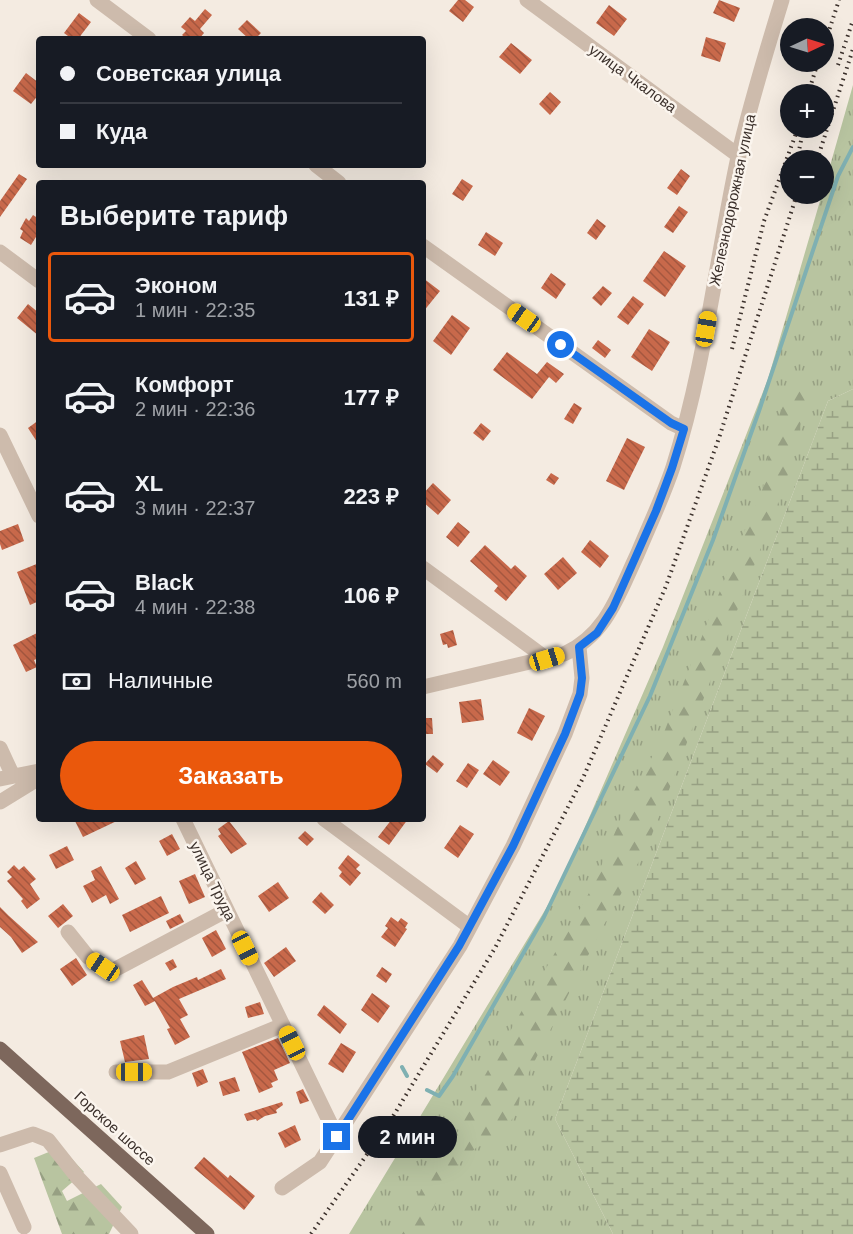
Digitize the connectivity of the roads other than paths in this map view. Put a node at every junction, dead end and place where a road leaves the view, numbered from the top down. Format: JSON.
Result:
{"nodes":[{"id":1,"x":97,"y":0,"type":"edge"},
{"id":2,"x":527,"y":0,"type":"edge"},
{"id":3,"x":782,"y":0,"type":"edge"},
{"id":4,"x":145,"y":36,"type":"edge"},
{"id":5,"x":738,"y":156,"type":"junction"},
{"id":6,"x":320,"y":168,"type":"edge"},
{"id":7,"x":335,"y":180,"type":"edge"},
{"id":8,"x":426,"y":248,"type":"edge"},
{"id":9,"x":0,"y":252,"type":"edge"},
{"id":10,"x":36,"y":279,"type":"edge"},
{"id":11,"x":684,"y":429,"type":"junction"},
{"id":12,"x":0,"y":435,"type":"edge"},
{"id":13,"x":36,"y":510,"type":"edge"},
{"id":14,"x":426,"y":570,"type":"edge"},
{"id":15,"x":579,"y":647,"type":"junction"},
{"id":16,"x":547,"y":659,"type":"junction"},
{"id":17,"x":426,"y":686,"type":"edge"},
{"id":18,"x":0,"y":748,"type":"edge"},
{"id":19,"x":36,"y":772,"type":"edge"},
{"id":20,"x":7,"y":778,"type":"edge"},
{"id":21,"x":36,"y":780,"type":"edge"},
{"id":22,"x":0,"y":802,"type":"edge"},
{"id":23,"x":184,"y":822,"type":"edge"},
{"id":24,"x":328,"y":822,"type":"edge"},
{"id":25,"x":227,"y":910,"type":"junction"},
{"id":26,"x":470,"y":927,"type":"junction"},
{"id":27,"x":68,"y":932,"type":"dead end"},
{"id":28,"x":283,"y":1024,"type":"junction"},
{"id":29,"x":0,"y":1049,"type":"edge"},
{"id":30,"x":116,"y":1072,"type":"dead end"},
{"id":31,"x":337,"y":1137,"type":"junction"},
{"id":32,"x":0,"y":1145,"type":"edge"},
{"id":33,"x":0,"y":1173,"type":"edge"},
{"id":34,"x":282,"y":1188,"type":"dead end"},
{"id":35,"x":24,"y":1227,"type":"dead end"},
{"id":36,"x":130,"y":1234,"type":"edge"},
{"id":37,"x":207,"y":1234,"type":"edge"}],
"edges":[{"from":1,"to":4,"type":"street"},
{"from":2,"to":5,"type":"street","name":"улица Чкалова"},
{"from":3,"to":5,"type":"street","name":"Железнодорожная улица"},
{"from":5,"to":11,"type":"street","name":"Железнодорожная улица"},
{"from":6,"to":7,"type":"street"},
{"from":8,"to":11,"type":"street"},
{"from":9,"to":10,"type":"street"},
{"from":11,"to":15,"type":"street","name":"Железнодорожная улица"},
{"from":12,"to":13,"type":"street"},
{"from":14,"to":16,"type":"street"},
{"from":15,"to":16,"type":"street"},
{"from":15,"to":26,"type":"street"},
{"from":16,"to":17,"type":"street"},
{"from":18,"to":20,"type":"street"},
{"from":19,"to":20,"type":"street"},
{"from":21,"to":22,"type":"street"},
{"from":23,"to":25,"type":"street","name":"улица Труда"},
{"from":24,"to":26,"type":"street"},
{"from":25,"to":27,"type":"street"},
{"from":25,"to":28,"type":"street","name":"улица Труда"},
{"from":26,"to":31,"type":"street"},
{"from":28,"to":30,"type":"street"},
{"from":28,"to":31,"type":"street","name":"улица Труда"},
{"from":29,"to":37,"type":"main road","name":"Горское шоссе"},
{"from":31,"to":34,"type":"street"},
{"from":32,"to":36,"type":"street"},
{"from":33,"to":35,"type":"street"}]}
